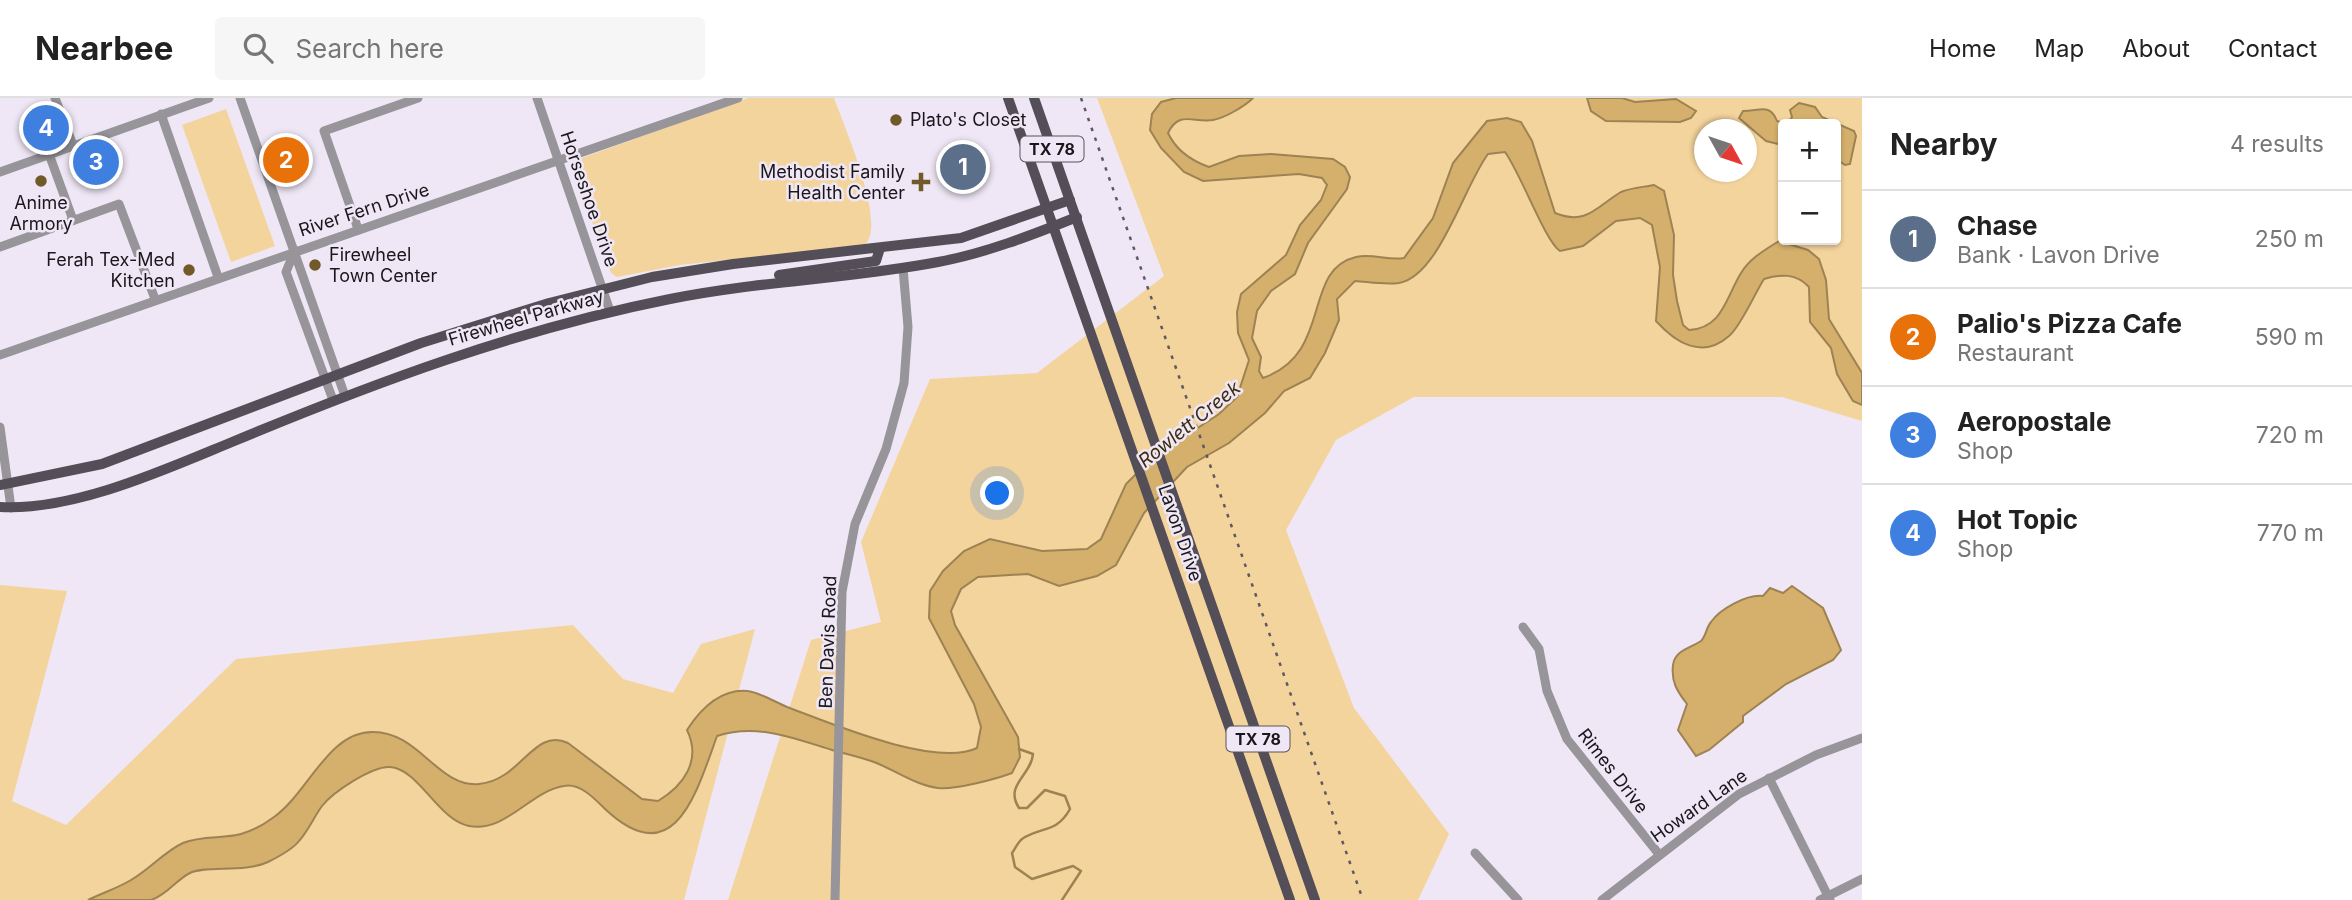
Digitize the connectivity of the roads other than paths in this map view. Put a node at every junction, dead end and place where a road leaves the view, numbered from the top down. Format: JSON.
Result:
{"nodes":[{"id":1,"x":55,"y":98,"type":"edge"},
{"id":2,"x":209,"y":98,"type":"edge"},
{"id":3,"x":240,"y":98,"type":"edge"},
{"id":4,"x":418,"y":98,"type":"edge"},
{"id":5,"x":537,"y":98,"type":"edge"},
{"id":6,"x":738,"y":98,"type":"edge"},
{"id":7,"x":1008,"y":98,"type":"edge"},
{"id":8,"x":1034,"y":98,"type":"edge"},
{"id":9,"x":198,"y":100,"type":"edge"},
{"id":10,"x":391,"y":102,"type":"edge"},
{"id":11,"x":161,"y":114,"type":"junction"},
{"id":12,"x":73,"y":145,"type":"junction"},
{"id":13,"x":50,"y":154,"type":"junction"},
{"id":14,"x":559,"y":160,"type":"junction"},
{"id":15,"x":0,"y":172,"type":"edge"},
{"id":16,"x":1070,"y":200,"type":"junction"},
{"id":17,"x":1047,"y":209,"type":"junction"},
{"id":18,"x":1077,"y":217,"type":"junction"},
{"id":19,"x":73,"y":220,"type":"junction"},
{"id":20,"x":1052,"y":227,"type":"junction"},
{"id":21,"x":358,"y":229,"type":"junction"},
{"id":22,"x":0,"y":247,"type":"edge"},
{"id":23,"x":880,"y":248,"type":"junction"},
{"id":24,"x":295,"y":250,"type":"junction"},
{"id":25,"x":903,"y":268,"type":"junction"},
{"id":26,"x":218,"y":277,"type":"junction"},
{"id":27,"x":743,"y":286,"type":"junction"},
{"id":28,"x":603,"y":289,"type":"junction"},
{"id":29,"x":155,"y":299,"type":"junction"},
{"id":30,"x":610,"y":312,"type":"junction"},
{"id":31,"x":0,"y":355,"type":"edge"},
{"id":32,"x":337,"y":375,"type":"junction"},
{"id":33,"x":325,"y":379,"type":"junction"},
{"id":34,"x":345,"y":396,"type":"junction"},
{"id":35,"x":333,"y":400,"type":"junction"},
{"id":36,"x":0,"y":427,"type":"edge"},
{"id":37,"x":4,"y":485,"type":"edge"},
{"id":38,"x":5,"y":507,"type":"edge"},
{"id":39,"x":1523,"y":627,"type":"dead end"},
{"id":40,"x":1862,"y":738,"type":"edge"},
{"id":41,"x":1769,"y":778,"type":"junction"},
{"id":42,"x":1475,"y":853,"type":"dead end"},
{"id":43,"x":1658,"y":853,"type":"junction"},
{"id":44,"x":1862,"y":878,"type":"edge"},
{"id":45,"x":1826,"y":899,"type":"edge"},
{"id":46,"x":835,"y":900,"type":"edge"},
{"id":47,"x":1290,"y":900,"type":"edge"},
{"id":48,"x":1315,"y":900,"type":"edge"},
{"id":49,"x":1518,"y":900,"type":"edge"},
{"id":50,"x":1602,"y":900,"type":"edge"}],
"edges":[{"from":1,"to":12,"type":"street"},
{"from":2,"to":9,"type":"street"},
{"from":3,"to":24,"type":"street"},
{"from":4,"to":10,"type":"street"},
{"from":5,"to":14,"type":"street","name":"Horseshoe Drive"},
{"from":6,"to":14,"type":"street","name":"River Fern Drive"},
{"from":7,"to":17,"type":"main road","name":"Lavon Drive","number":"TX 78"},
{"from":8,"to":16,"type":"main road","name":"Lavon Drive","number":"TX 78"},
{"from":9,"to":11,"type":"street"},
{"from":10,"to":21,"type":"street"},
{"from":11,"to":12,"type":"street"},
{"from":11,"to":26,"type":"street"},
{"from":12,"to":13,"type":"street"},
{"from":13,"to":15,"type":"street"},
{"from":13,"to":19,"type":"street"},
{"from":14,"to":21,"type":"street","name":"River Fern Drive"},
{"from":14,"to":28,"type":"street","name":"Horseshoe Drive"},
{"from":16,"to":17,"type":"main road","name":"Firewheel Parkway"},
{"from":16,"to":18,"type":"main road","name":"Lavon Drive","number":"TX 78"},
{"from":17,"to":20,"type":"main road","name":"Lavon Drive","number":"TX 78"},
{"from":17,"to":23,"type":"main road","name":"Firewheel Parkway"},
{"from":18,"to":20,"type":"main road","name":"Firewheel Parkway"},
{"from":18,"to":48,"type":"main road","name":"Lavon Drive","number":"TX 78"},
{"from":19,"to":22,"type":"street"},
{"from":19,"to":29,"type":"street"},
{"from":20,"to":25,"type":"main road","name":"Firewheel Parkway"},
{"from":20,"to":47,"type":"main road","name":"Lavon Drive","number":"TX 78"},
{"from":21,"to":24,"type":"street","name":"River Fern Drive"},
{"from":23,"to":27,"type":"main road"},
{"from":23,"to":28,"type":"main road","name":"Firewheel Parkway"},
{"from":24,"to":26,"type":"street","name":"River Fern Drive"},
{"from":24,"to":32,"type":"street"},
{"from":24,"to":33,"type":"street"},
{"from":25,"to":27,"type":"main road","name":"Firewheel Parkway"},
{"from":25,"to":46,"type":"street","name":"Ben Davis Road"},
{"from":26,"to":29,"type":"street","name":"River Fern Drive"},
{"from":27,"to":30,"type":"main road","name":"Firewheel Parkway"},
{"from":28,"to":30,"type":"street","name":"Horseshoe Drive"},
{"from":28,"to":32,"type":"main road","name":"Firewheel Parkway"},
{"from":29,"to":31,"type":"street","name":"River Fern Drive"},
{"from":30,"to":34,"type":"main road","name":"Firewheel Parkway"},
{"from":32,"to":33,"type":"main road","name":"Firewheel Parkway"},
{"from":32,"to":34,"type":"street"},
{"from":33,"to":35,"type":"street"},
{"from":33,"to":37,"type":"main road","name":"Firewheel Parkway"},
{"from":34,"to":35,"type":"main road","name":"Firewheel Parkway"},
{"from":35,"to":38,"type":"main road","name":"Firewheel Parkway"},
{"from":36,"to":37,"type":"street"},
{"from":37,"to":38,"type":"street"},
{"from":39,"to":43,"type":"street","name":"Rimes Drive"},
{"from":40,"to":41,"type":"street","name":"Howard Lane"},
{"from":41,"to":43,"type":"street","name":"Howard Lane"},
{"from":41,"to":45,"type":"street"},
{"from":42,"to":49,"type":"street"},
{"from":43,"to":50,"type":"street","name":"Howard Lane"},
{"from":44,"to":45,"type":"street"}]}
